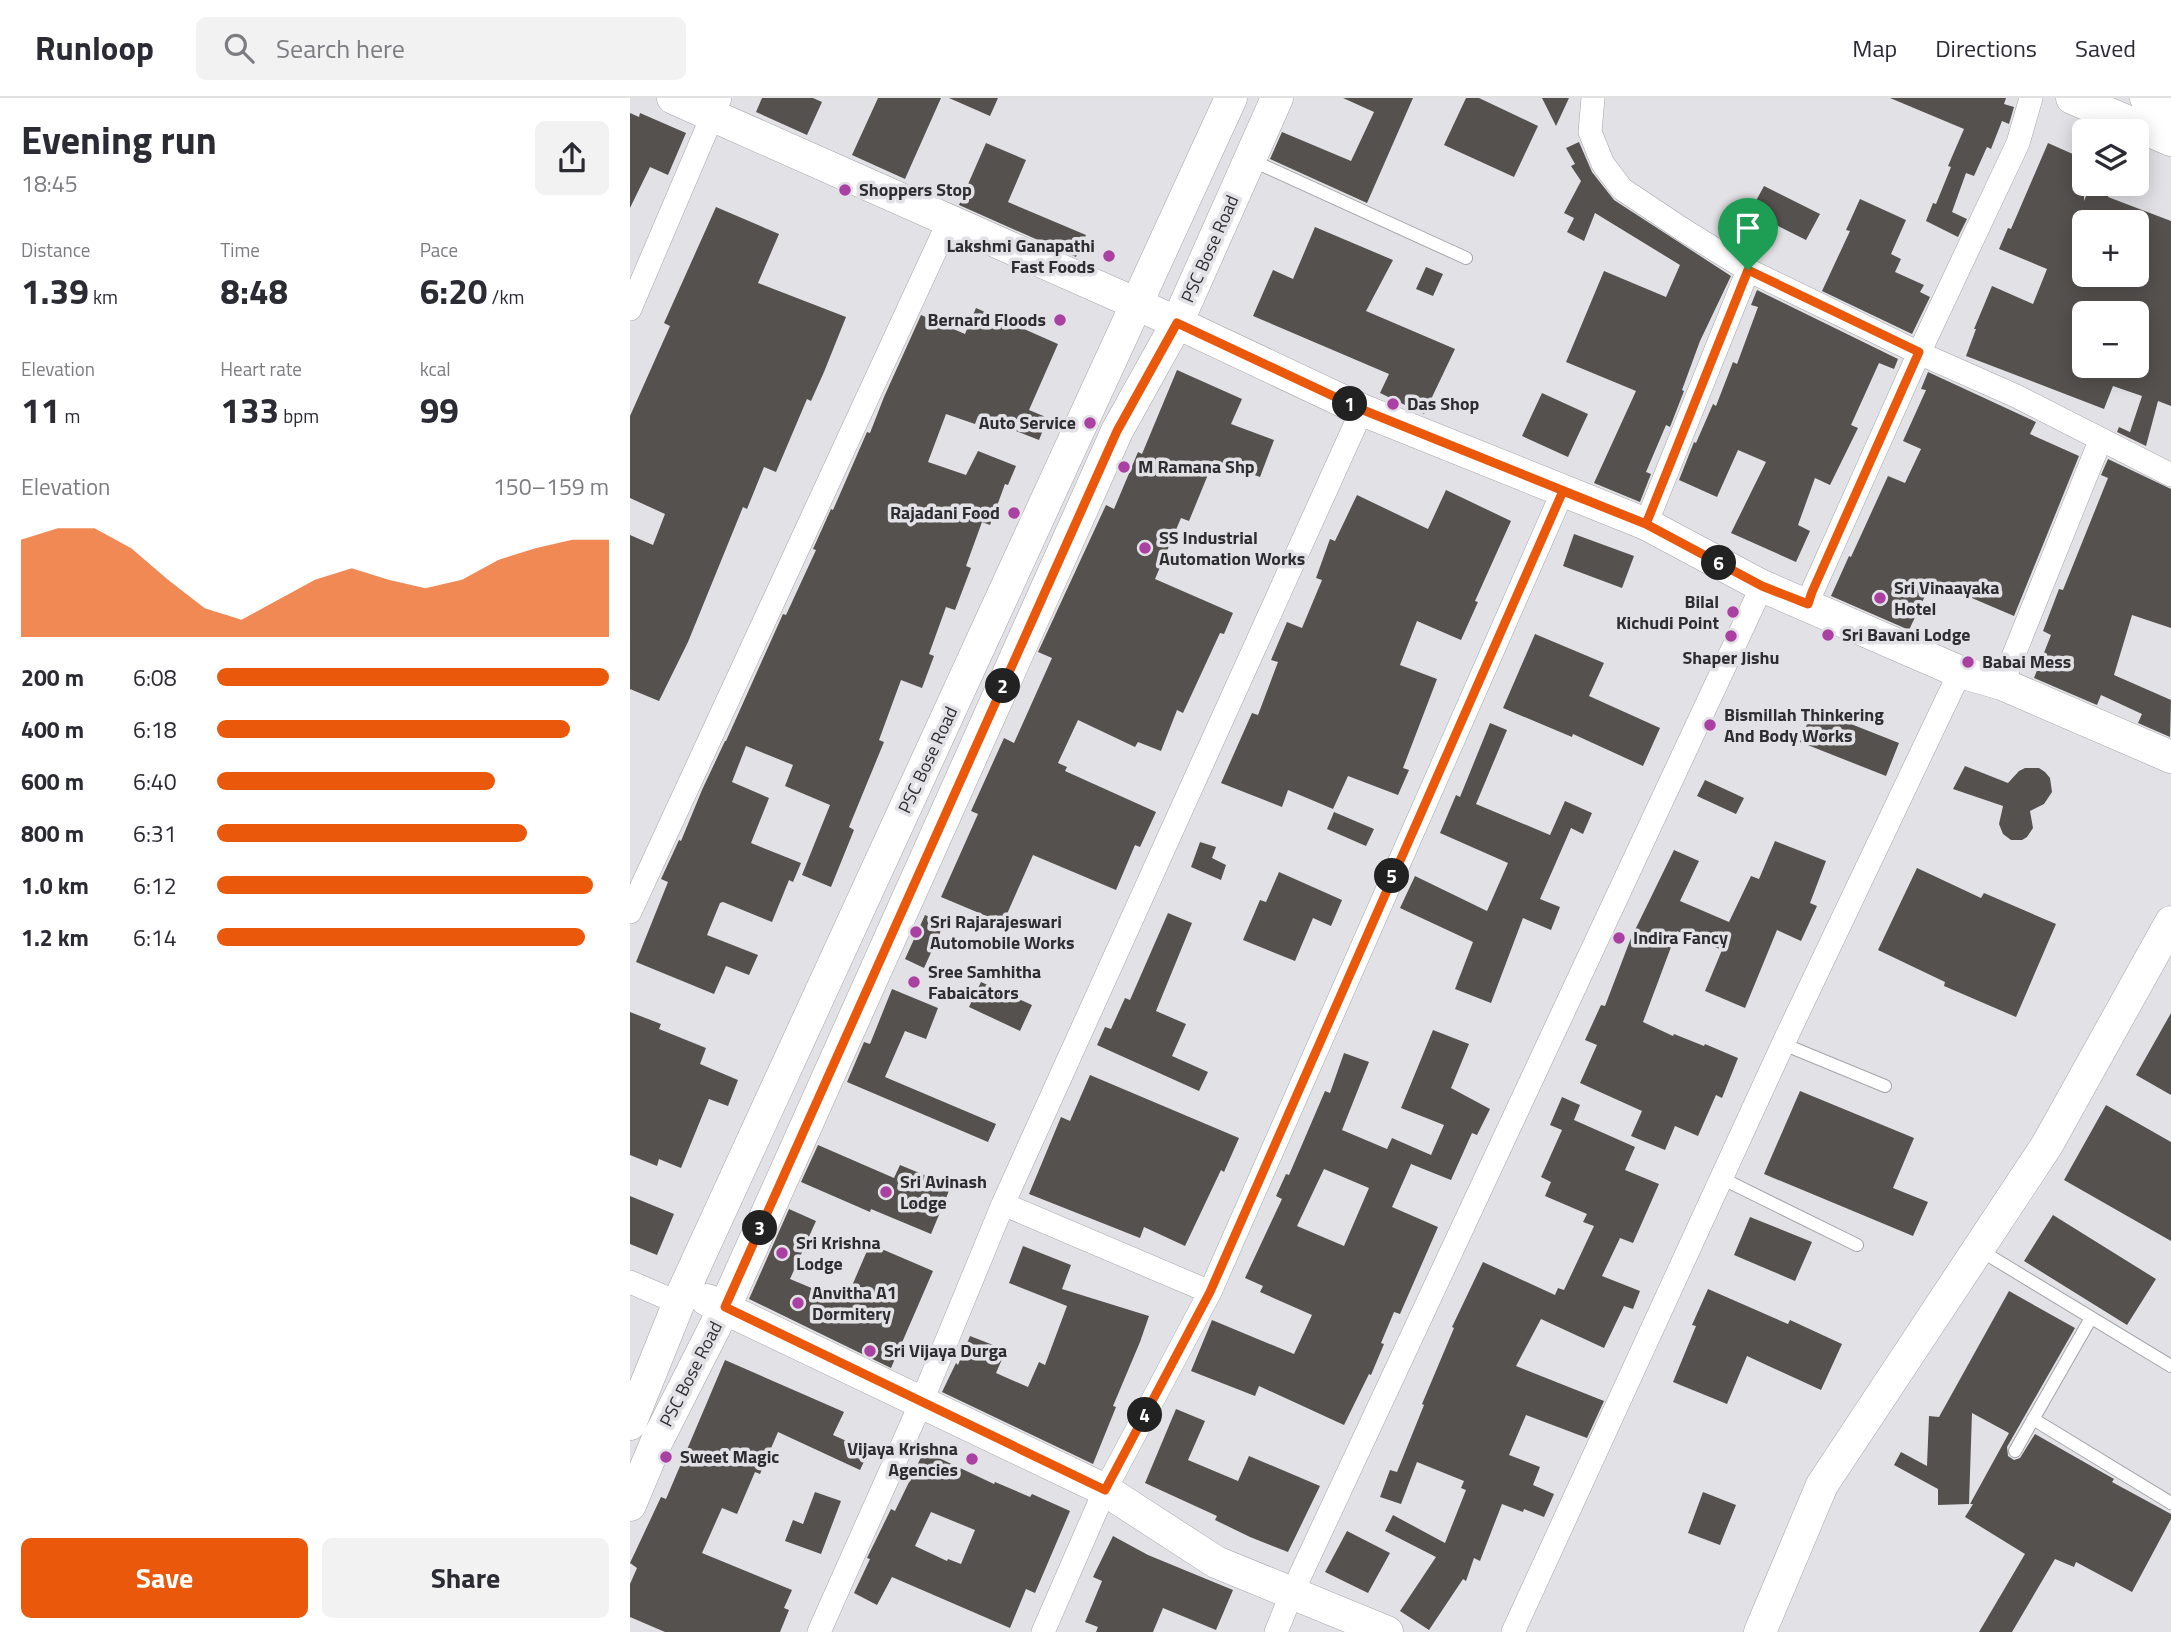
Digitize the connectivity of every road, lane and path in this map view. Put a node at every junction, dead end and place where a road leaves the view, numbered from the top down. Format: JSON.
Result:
{"nodes":[{"id":1,"x":673,"y":98,"type":"edge"},
{"id":2,"x":1231,"y":98,"type":"edge"},
{"id":3,"x":1277,"y":98,"type":"edge"},
{"id":4,"x":1593,"y":98,"type":"edge"},
{"id":5,"x":2031,"y":98,"type":"edge"},
{"id":6,"x":2072,"y":98,"type":"edge"},
{"id":7,"x":2146,"y":98,"type":"edge"},
{"id":8,"x":716,"y":107,"type":"edge"},
{"id":9,"x":2171,"y":108,"type":"edge"},
{"id":10,"x":2171,"y":140,"type":"edge"},
{"id":11,"x":1251,"y":160,"type":"junction"},
{"id":12,"x":949,"y":221,"type":"junction"},
{"id":13,"x":1466,"y":258,"type":"dead end"},
{"id":14,"x":1748,"y":270,"type":"junction"},
{"id":15,"x":1137,"y":304,"type":"junction"},
{"id":16,"x":630,"y":309,"type":"edge"},
{"id":17,"x":1177,"y":323,"type":"junction"},
{"id":18,"x":1919,"y":352,"type":"junction"},
{"id":19,"x":1363,"y":410,"type":"junction"},
{"id":20,"x":2100,"y":441,"type":"junction"},
{"id":21,"x":2171,"y":475,"type":"edge"},
{"id":22,"x":1563,"y":491,"type":"junction"},
{"id":23,"x":1646,"y":524,"type":"junction"},
{"id":24,"x":1762,"y":586,"type":"junction"},
{"id":25,"x":1808,"y":604,"type":"junction"},
{"id":26,"x":1960,"y":672,"type":"junction"},
{"id":27,"x":2002,"y":684,"type":"junction"},
{"id":28,"x":2171,"y":757,"type":"edge"},
{"id":29,"x":630,"y":912,"type":"edge"},
{"id":30,"x":2171,"y":922,"type":"edge"},
{"id":31,"x":1783,"y":1044,"type":"junction"},
{"id":32,"x":1885,"y":1086,"type":"dead end"},
{"id":33,"x":1721,"y":1178,"type":"junction"},
{"id":34,"x":1003,"y":1204,"type":"junction"},
{"id":35,"x":1857,"y":1245,"type":"dead end"},
{"id":36,"x":1978,"y":1249,"type":"junction"},
{"id":37,"x":630,"y":1282,"type":"edge"},
{"id":38,"x":1210,"y":1292,"type":"junction"},
{"id":39,"x":683,"y":1297,"type":"junction"},
{"id":40,"x":725,"y":1307,"type":"junction"},
{"id":41,"x":2091,"y":1318,"type":"junction"},
{"id":42,"x":2171,"y":1366,"type":"edge"},
{"id":43,"x":920,"y":1403,"type":"junction"},
{"id":44,"x":2033,"y":1419,"type":"junction"},
{"id":45,"x":630,"y":1424,"type":"edge"},
{"id":46,"x":2015,"y":1451,"type":"dead end"},
{"id":47,"x":1105,"y":1490,"type":"junction"},
{"id":48,"x":2171,"y":1503,"type":"edge"},
{"id":49,"x":630,"y":1504,"type":"edge"},
{"id":50,"x":1292,"y":1593,"type":"junction"},
{"id":51,"x":819,"y":1632,"type":"edge"},
{"id":52,"x":1043,"y":1632,"type":"edge"},
{"id":53,"x":1276,"y":1632,"type":"edge"},
{"id":54,"x":1387,"y":1632,"type":"edge"},
{"id":55,"x":1513,"y":1632,"type":"edge"},
{"id":56,"x":1760,"y":1632,"type":"edge"}],
"edges":[{"from":1,"to":8,"type":"street"},
{"from":2,"to":15,"type":"street","name":"PSC Bose Road"},
{"from":3,"to":11,"type":"street","name":"PSC Bose Road"},
{"from":4,"to":14,"type":"street"},
{"from":5,"to":18,"type":"street"},
{"from":6,"to":10,"type":"street"},
{"from":7,"to":9,"type":"street"},
{"from":8,"to":12,"type":"street"},
{"from":8,"to":16,"type":"street"},
{"from":11,"to":13,"type":"lane"},
{"from":11,"to":17,"type":"street","name":"PSC Bose Road"},
{"from":12,"to":15,"type":"street"},
{"from":12,"to":29,"type":"street"},
{"from":14,"to":18,"type":"street"},
{"from":14,"to":23,"type":"street"},
{"from":15,"to":17,"type":"street"},
{"from":15,"to":39,"type":"street","name":"PSC Bose Road"},
{"from":17,"to":19,"type":"street"},
{"from":17,"to":40,"type":"street","name":"PSC Bose Road"},
{"from":18,"to":20,"type":"street"},
{"from":18,"to":25,"type":"street"},
{"from":19,"to":22,"type":"street"},
{"from":19,"to":34,"type":"street"},
{"from":20,"to":21,"type":"street"},
{"from":20,"to":27,"type":"street"},
{"from":22,"to":23,"type":"street"},
{"from":22,"to":38,"type":"street"},
{"from":23,"to":24,"type":"street"},
{"from":24,"to":25,"type":"street"},
{"from":24,"to":50,"type":"street"},
{"from":25,"to":26,"type":"street"},
{"from":26,"to":27,"type":"street"},
{"from":26,"to":31,"type":"street"},
{"from":27,"to":28,"type":"street"},
{"from":30,"to":36,"type":"street"},
{"from":31,"to":32,"type":"lane"},
{"from":31,"to":33,"type":"street"},
{"from":33,"to":35,"type":"lane"},
{"from":33,"to":55,"type":"street"},
{"from":34,"to":38,"type":"street"},
{"from":34,"to":43,"type":"street"},
{"from":36,"to":41,"type":"lane"},
{"from":36,"to":56,"type":"street"},
{"from":37,"to":39,"type":"street"},
{"from":38,"to":47,"type":"street"},
{"from":39,"to":40,"type":"street"},
{"from":39,"to":45,"type":"street","name":"PSC Bose Road"},
{"from":40,"to":43,"type":"street"},
{"from":40,"to":49,"type":"street","name":"PSC Bose Road"},
{"from":41,"to":42,"type":"lane"},
{"from":41,"to":44,"type":"lane"},
{"from":43,"to":47,"type":"street"},
{"from":43,"to":51,"type":"street"},
{"from":44,"to":46,"type":"lane"},
{"from":44,"to":48,"type":"lane"},
{"from":47,"to":50,"type":"street"},
{"from":47,"to":52,"type":"street"},
{"from":50,"to":53,"type":"street"},
{"from":50,"to":54,"type":"street"}]}
